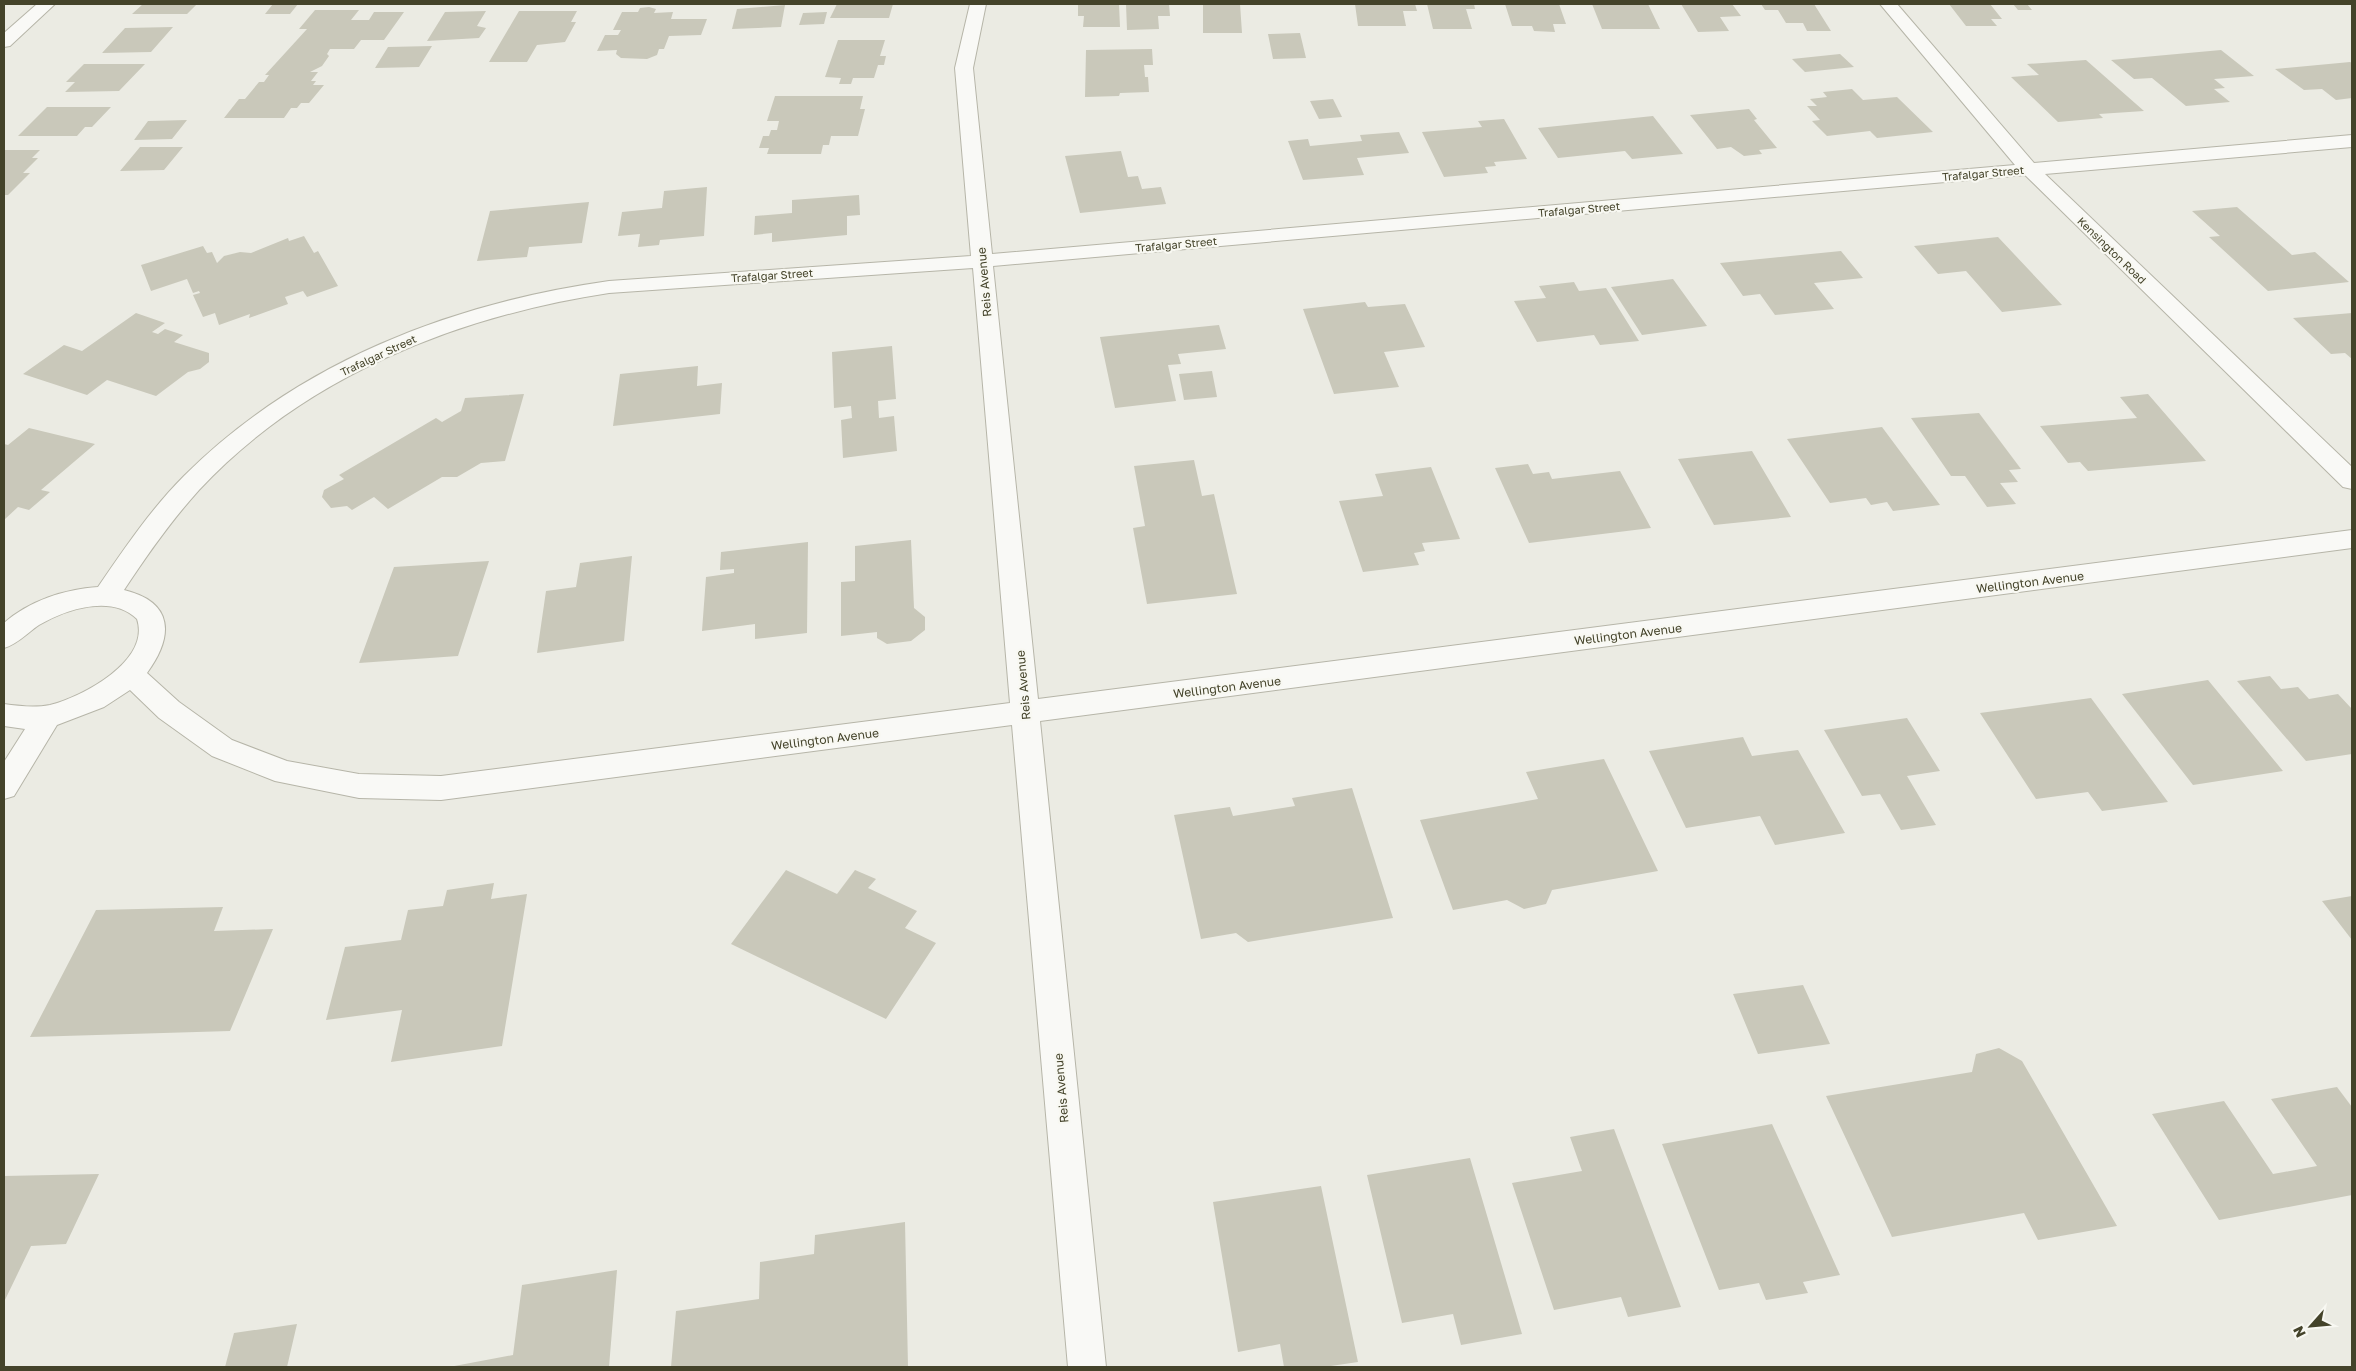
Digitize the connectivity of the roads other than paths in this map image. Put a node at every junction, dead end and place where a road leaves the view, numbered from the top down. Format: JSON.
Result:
{"nodes":[{"id":1,"x":47,"y":4,"type":"edge"},
{"id":2,"x":978,"y":4,"type":"edge"},
{"id":3,"x":1888,"y":4,"type":"edge"},
{"id":4,"x":4,"y":42,"type":"edge"},
{"id":5,"x":2352,"y":141,"type":"edge"},
{"id":6,"x":2029,"y":169,"type":"junction"},
{"id":7,"x":982,"y":261,"type":"junction"},
{"id":8,"x":2352,"y":481,"type":"edge"},
{"id":9,"x":2352,"y":540,"type":"edge"},
{"id":10,"x":105,"y":597,"type":"junction"},
{"id":11,"x":4,"y":638,"type":"edge"},
{"id":12,"x":130,"y":674,"type":"junction"},
{"id":13,"x":1025,"y":713,"type":"junction"},
{"id":14,"x":4,"y":715,"type":"edge"},
{"id":15,"x":48,"y":716,"type":"junction"},
{"id":16,"x":4,"y":787,"type":"edge"},
{"id":17,"x":1087,"y":1367,"type":"edge"}],
"edges":[{"from":1,"to":4,"type":"street"},
{"from":2,"to":7,"type":"street","name":"Reis Avenue"},
{"from":3,"to":6,"type":"street","name":"Kensington Road"},
{"from":5,"to":6,"type":"street","name":"Trafalgar Street"},
{"from":6,"to":7,"type":"street","name":"Trafalgar Street"},
{"from":6,"to":8,"type":"street","name":"Kensington Road"},
{"from":7,"to":10,"type":"street","name":"Trafalgar Street"},
{"from":7,"to":13,"type":"street","name":"Reis Avenue"},
{"from":9,"to":13,"type":"street","name":"Wellington Avenue"},
{"from":10,"to":11,"type":"street"},
{"from":10,"to":12,"type":"street"},
{"from":12,"to":13,"type":"street","name":"Wellington Avenue"},
{"from":12,"to":15,"type":"street"},
{"from":13,"to":17,"type":"street","name":"Reis Avenue"},
{"from":14,"to":15,"type":"street"},
{"from":15,"to":16,"type":"street"}]}
